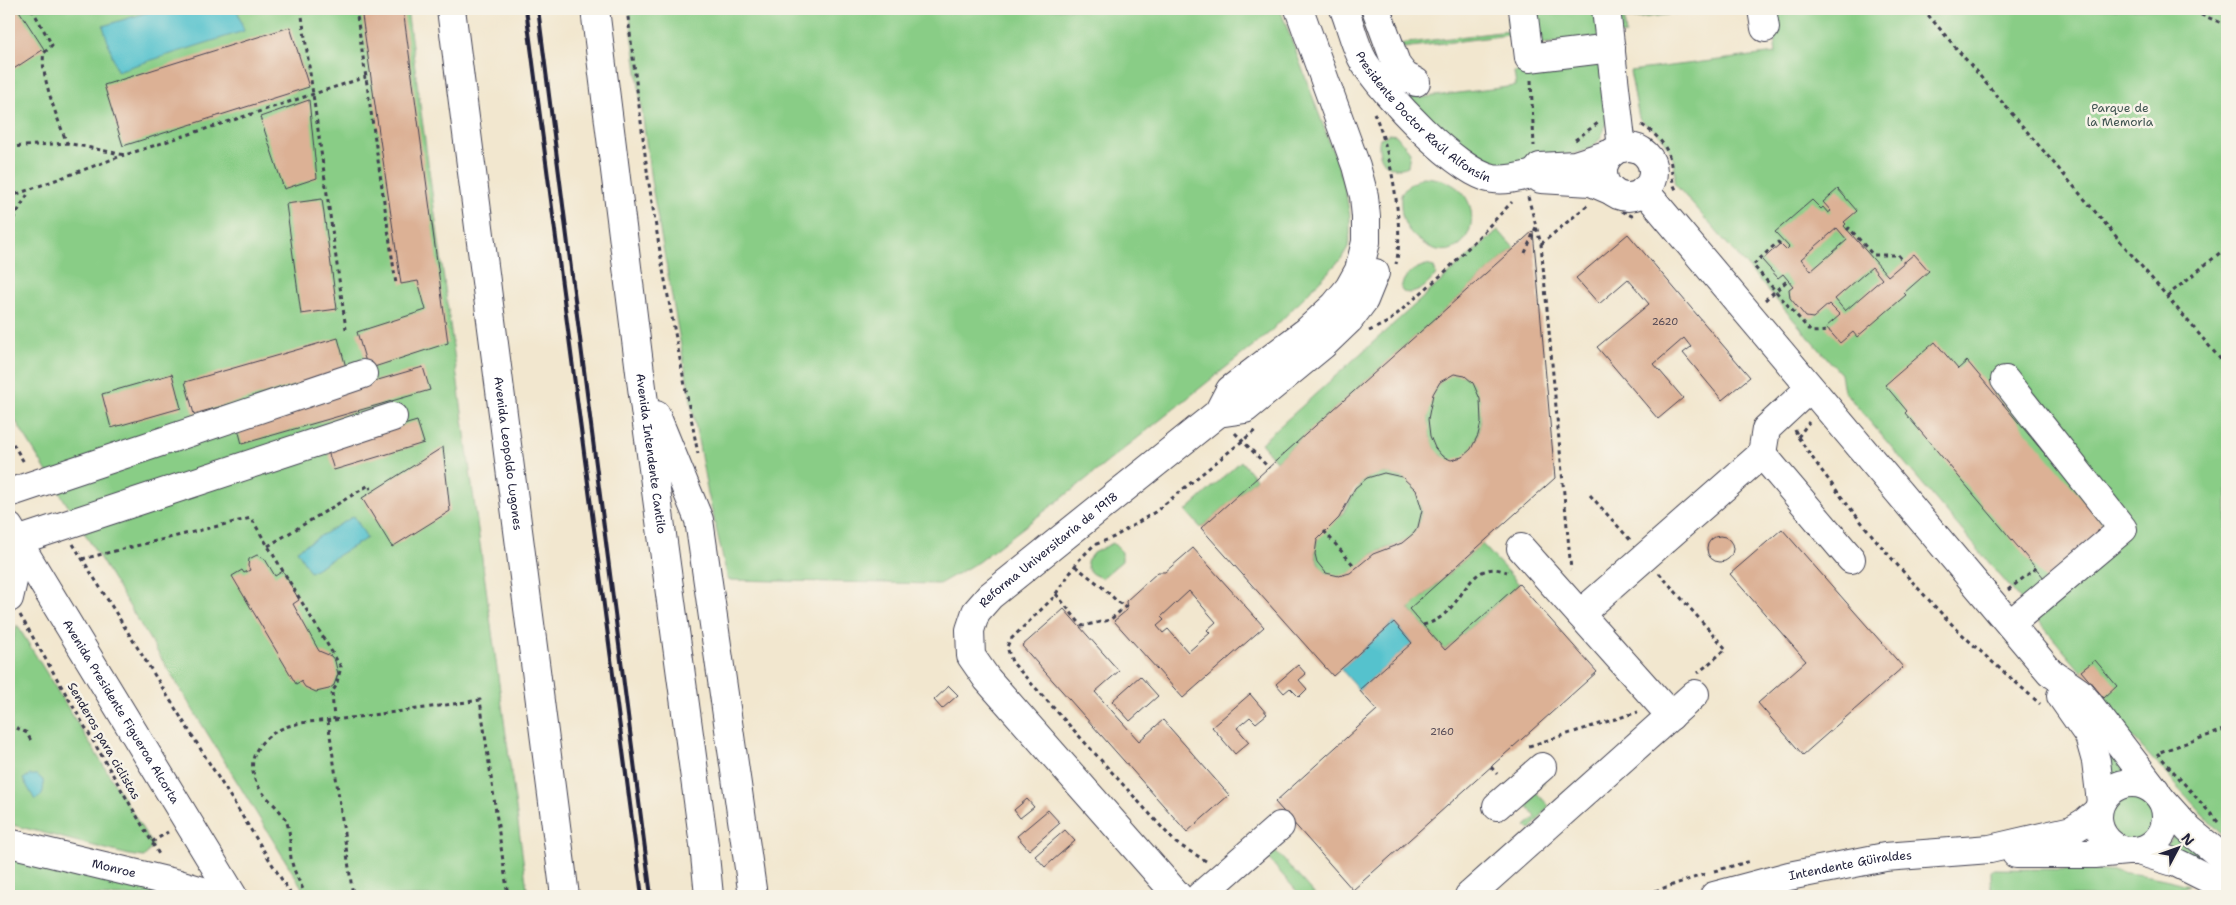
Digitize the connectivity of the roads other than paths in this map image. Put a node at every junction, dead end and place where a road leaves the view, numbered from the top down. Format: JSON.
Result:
{"nodes":[{"id":1,"x":451,"y":9,"type":"edge"},
{"id":2,"x":595,"y":9,"type":"edge"},
{"id":3,"x":1299,"y":9,"type":"edge"},
{"id":4,"x":1317,"y":9,"type":"edge"},
{"id":5,"x":1344,"y":9,"type":"edge"},
{"id":6,"x":1376,"y":9,"type":"edge"},
{"id":7,"x":1523,"y":9,"type":"edge"},
{"id":8,"x":1606,"y":9,"type":"edge"},
{"id":9,"x":1611,"y":48,"type":"junction"},
{"id":10,"x":1416,"y":82,"type":"dead end"},
{"id":11,"x":1617,"y":150,"type":"junction"},
{"id":12,"x":1533,"y":178,"type":"junction"},
{"id":13,"x":1644,"y":190,"type":"junction"},
{"id":14,"x":1603,"y":202,"type":"junction"},
{"id":15,"x":362,"y":374,"type":"dead end"},
{"id":16,"x":641,"y":380,"type":"junction"},
{"id":17,"x":2005,"y":380,"type":"dead end"},
{"id":18,"x":1810,"y":388,"type":"junction"},
{"id":19,"x":393,"y":417,"type":"dead end"},
{"id":20,"x":1225,"y":421,"type":"junction"},
{"id":21,"x":1762,"y":454,"type":"junction"},
{"id":22,"x":9,"y":492,"type":"edge"},
{"id":23,"x":16,"y":538,"type":"edge"},
{"id":24,"x":1521,"y":548,"type":"dead end"},
{"id":25,"x":1851,"y":559,"type":"dead end"},
{"id":26,"x":9,"y":597,"type":"edge"},
{"id":27,"x":1580,"y":614,"type":"junction"},
{"id":28,"x":2010,"y":624,"type":"junction"},
{"id":29,"x":2050,"y":672,"type":"junction"},
{"id":30,"x":1696,"y":684,"type":"road end"},
{"id":31,"x":1671,"y":716,"type":"junction"},
{"id":32,"x":1535,"y":756,"type":"road end"},
{"id":33,"x":2159,"y":795,"type":"junction"},
{"id":34,"x":1497,"y":806,"type":"dead end"},
{"id":35,"x":2100,"y":807,"type":"junction"},
{"id":36,"x":1280,"y":826,"type":"dead end"},
{"id":37,"x":9,"y":843,"type":"edge"},
{"id":38,"x":704,"y":845,"type":"junction"},
{"id":39,"x":1990,"y":849,"type":"junction"},
{"id":40,"x":2133,"y":851,"type":"junction"},
{"id":41,"x":2227,"y":861,"type":"edge"},
{"id":42,"x":2227,"y":888,"type":"edge"},
{"id":43,"x":219,"y":896,"type":"edge"},
{"id":44,"x":233,"y":896,"type":"edge"},
{"id":45,"x":565,"y":896,"type":"edge"},
{"id":46,"x":709,"y":896,"type":"edge"},
{"id":47,"x":722,"y":896,"type":"edge"},
{"id":48,"x":753,"y":896,"type":"edge"},
{"id":49,"x":1178,"y":896,"type":"edge"},
{"id":50,"x":1200,"y":896,"type":"edge"},
{"id":51,"x":1468,"y":896,"type":"edge"},
{"id":52,"x":1714,"y":896,"type":"edge"}],
"edges":[{"from":1,"to":45,"type":"main road","name":"Avenida Leopoldo Lugones"},
{"from":2,"to":16,"type":"main road","name":"Avenida Intendente Cantilo"},
{"from":3,"to":20,"type":"main road","name":"Reforma Universitaria de 1918"},
{"from":4,"to":20,"type":"main road","name":"Reforma Universitaria de 1918"},
{"from":5,"to":12,"type":"main road","name":"Presidente Doctor Raúl Alfonsín"},
{"from":6,"to":10,"type":"main road"},
{"from":7,"to":9,"type":"main road"},
{"from":8,"to":9,"type":"main road"},
{"from":9,"to":11,"type":"main road"},
{"from":11,"to":12,"type":"main road","name":"Presidente Doctor Raúl Alfonsín"},
{"from":11,"to":13,"type":"main road"},
{"from":11,"to":14,"type":"main road"},
{"from":12,"to":14,"type":"main road","name":"Presidente Doctor Raúl Alfonsín"},
{"from":13,"to":14,"type":"main road","name":"Presidente Doctor Raúl Alfonsín"},
{"from":13,"to":18,"type":"main road"},
{"from":15,"to":22,"type":"main road"},
{"from":16,"to":38,"type":"main road","name":"Avenida Intendente Cantilo"},
{"from":16,"to":48,"type":"main road"},
{"from":17,"to":28,"type":"main road"},
{"from":18,"to":21,"type":"main road"},
{"from":18,"to":28,"type":"main road"},
{"from":19,"to":23,"type":"main road"},
{"from":20,"to":49,"type":"main road","name":"Reforma Universitaria de 1918"},
{"from":21,"to":25,"type":"main road"},
{"from":21,"to":27,"type":"main road"},
{"from":23,"to":26,"type":"main road"},
{"from":23,"to":44,"type":"main road","name":"Avenida Presidente Figueroa Alcorta"},
{"from":24,"to":27,"type":"main road"},
{"from":27,"to":31,"type":"main road"},
{"from":28,"to":29,"type":"main road"},
{"from":29,"to":33,"type":"main road"},
{"from":29,"to":35,"type":"main road"},
{"from":30,"to":31,"type":"main road"},
{"from":31,"to":51,"type":"main road"},
{"from":32,"to":34,"type":"main road"},
{"from":33,"to":35,"type":"main road"},
{"from":33,"to":40,"type":"main road"},
{"from":33,"to":41,"type":"main road"},
{"from":35,"to":39,"type":"main road","name":"Intendente Güiraldes"},
{"from":35,"to":40,"type":"main road"},
{"from":36,"to":50,"type":"main road"},
{"from":37,"to":43,"type":"main road","name":"Monroe"},
{"from":38,"to":46,"type":"main road","name":"Avenida Intendente Cantilo"},
{"from":38,"to":47,"type":"main road"},
{"from":39,"to":40,"type":"main road","name":"Intendente Güiraldes"},
{"from":39,"to":52,"type":"main road","name":"Intendente Güiraldes"},
{"from":40,"to":42,"type":"main road","name":"Intendente Güiraldes"}]}
